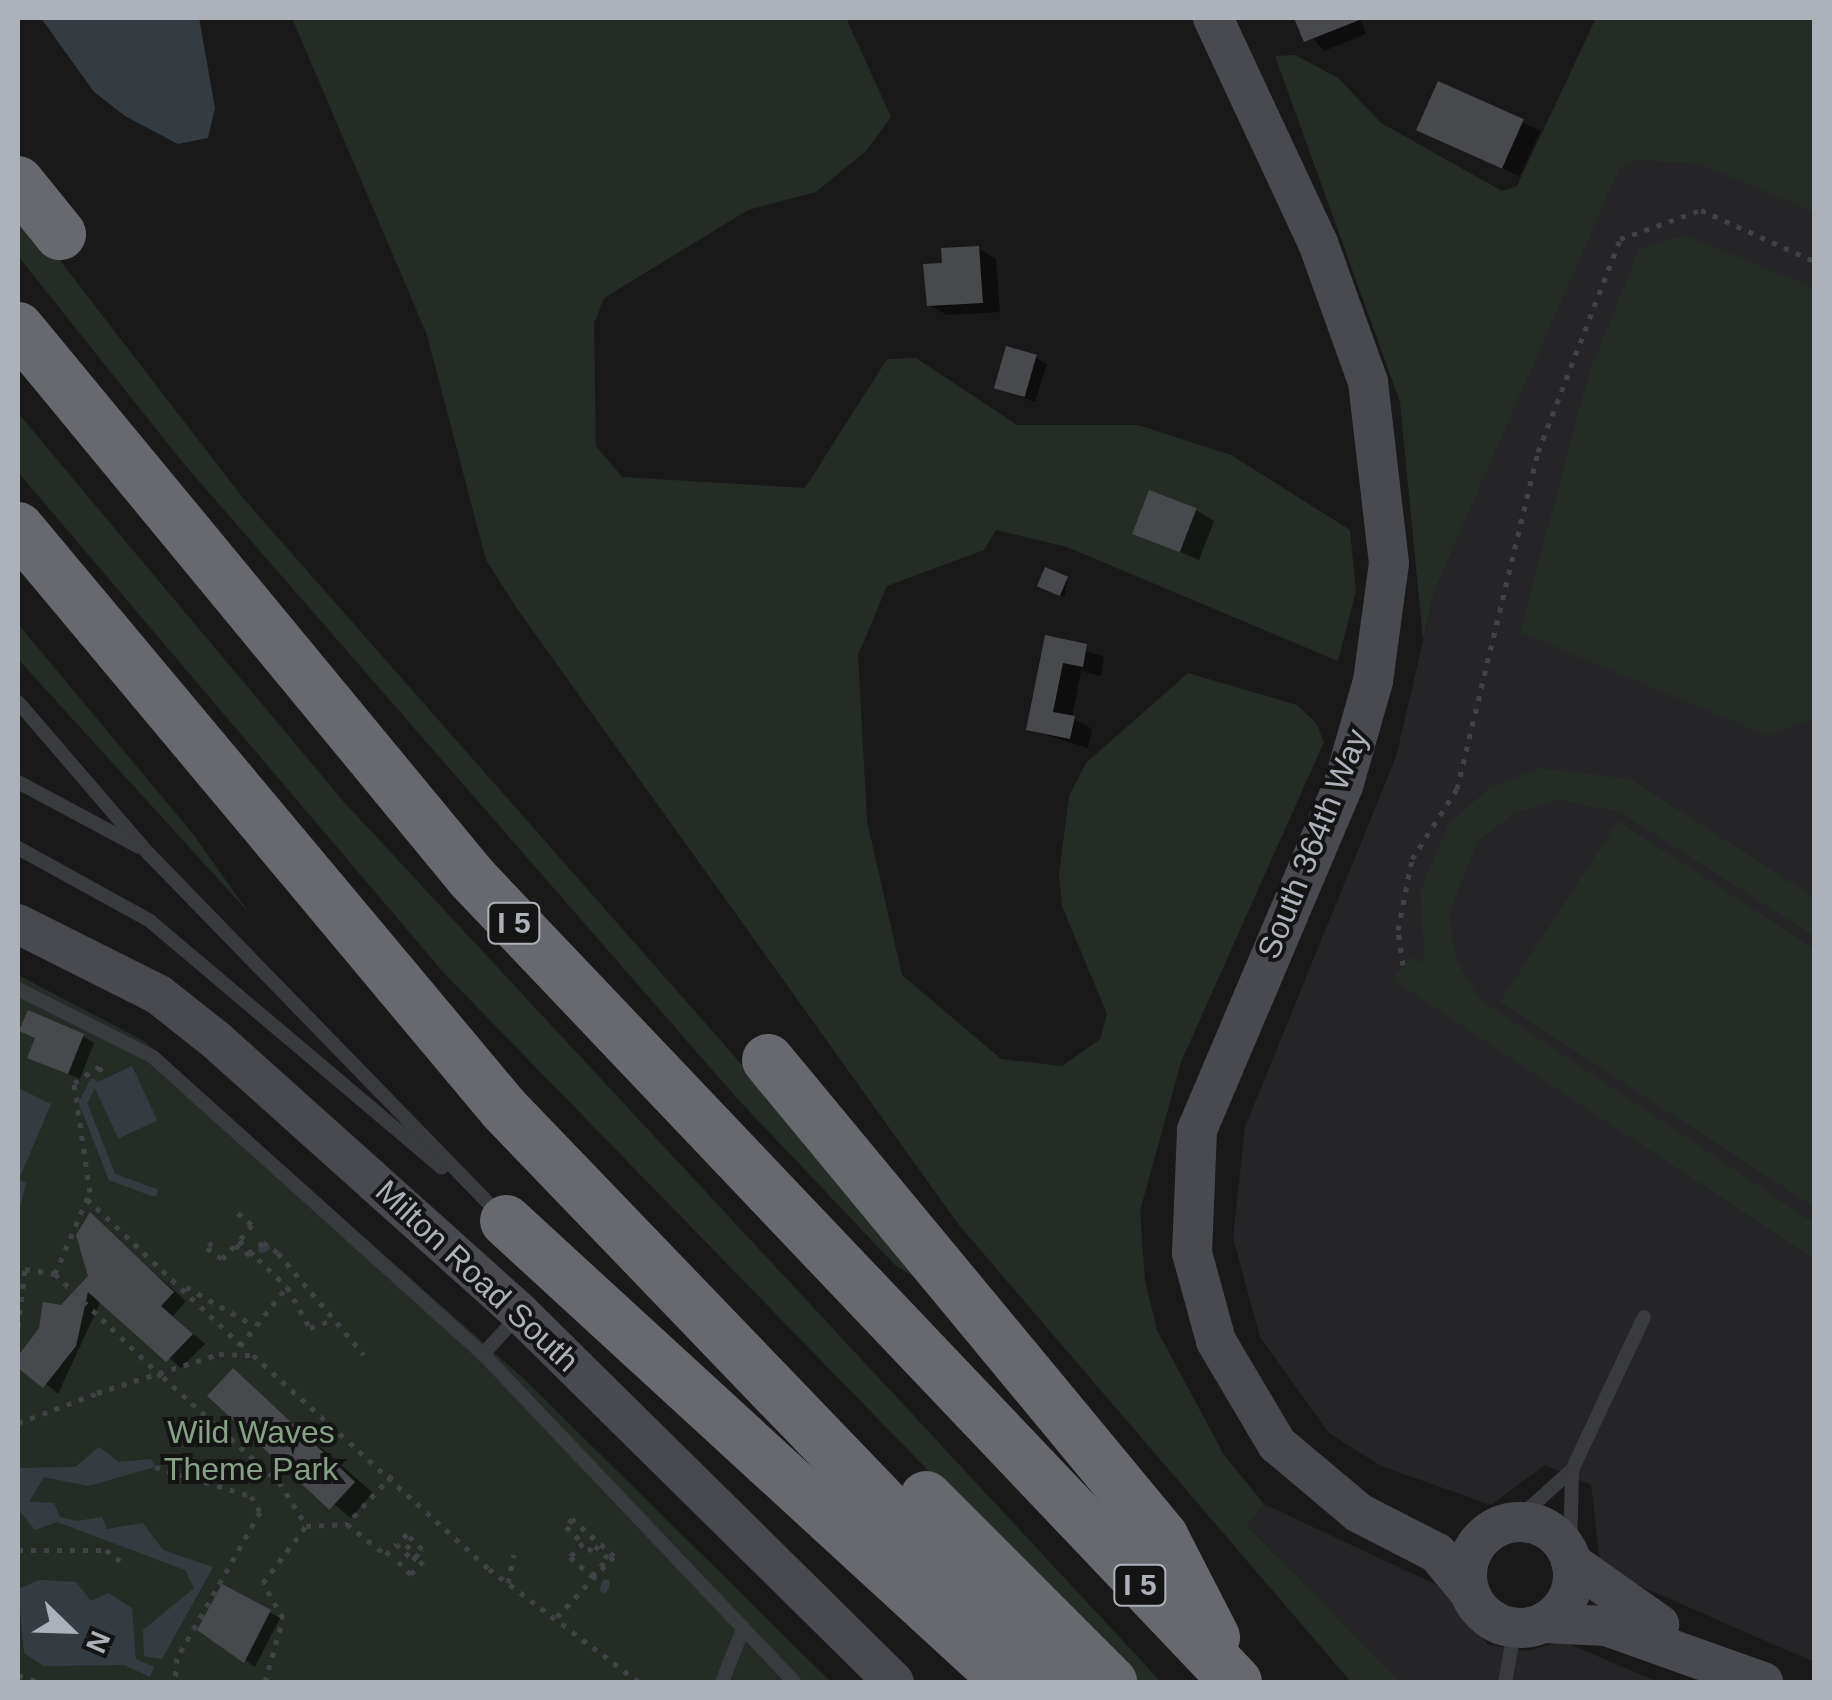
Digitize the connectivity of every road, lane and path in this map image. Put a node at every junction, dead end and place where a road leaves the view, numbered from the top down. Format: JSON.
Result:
{"nodes":[{"id":1,"x":1214,"y":18,"type":"edge"},
{"id":2,"x":18,"y":182,"type":"edge"},
{"id":3,"x":60,"y":234,"type":"dead end"},
{"id":4,"x":1814,"y":262,"type":"edge"},
{"id":5,"x":18,"y":328,"type":"edge"},
{"id":6,"x":18,"y":528,"type":"edge"},
{"id":7,"x":18,"y":702,"type":"edge"},
{"id":8,"x":18,"y":782,"type":"edge"},
{"id":9,"x":18,"y":848,"type":"edge"},
{"id":10,"x":148,"y":853,"type":"junction"},
{"id":11,"x":18,"y":924,"type":"edge"},
{"id":12,"x":1403,"y":965,"type":"dead end"},
{"id":13,"x":18,"y":989,"type":"edge"},
{"id":14,"x":768,"y":1060,"type":"dead end"},
{"id":15,"x":106,"y":1078,"type":"dead end"},
{"id":16,"x":522,"y":1128,"type":"junction"},
{"id":17,"x":87,"y":1199,"type":"junction"},
{"id":18,"x":238,"y":1213,"type":"dead end"},
{"id":19,"x":506,"y":1221,"type":"junction"},
{"id":20,"x":240,"y":1240,"type":"dead end"},
{"id":21,"x":212,"y":1242,"type":"dead end"},
{"id":22,"x":247,"y":1253,"type":"junction"},
{"id":23,"x":55,"y":1274,"type":"junction"},
{"id":24,"x":184,"y":1286,"type":"junction"},
{"id":25,"x":287,"y":1287,"type":"junction"},
{"id":26,"x":520,"y":1313,"type":"junction"},
{"id":27,"x":1644,"y":1317,"type":"dead end"},
{"id":28,"x":332,"y":1320,"type":"junction"},
{"id":29,"x":252,"y":1325,"type":"junction"},
{"id":30,"x":18,"y":1327,"type":"edge"},
{"id":31,"x":240,"y":1348,"type":"junction"},
{"id":32,"x":364,"y":1354,"type":"dead end"},
{"id":33,"x":482,"y":1354,"type":"junction"},
{"id":34,"x":163,"y":1376,"type":"junction"},
{"id":35,"x":18,"y":1423,"type":"edge"},
{"id":36,"x":155,"y":1467,"type":"dead end"},
{"id":37,"x":1572,"y":1470,"type":"junction"},
{"id":38,"x":392,"y":1474,"type":"junction"},
{"id":39,"x":1314,"y":1476,"type":"junction"},
{"id":40,"x":1045,"y":1488,"type":"junction"},
{"id":41,"x":347,"y":1524,"type":"junction"},
{"id":42,"x":1506,"y":1524,"type":"junction"},
{"id":43,"x":306,"y":1526,"type":"junction"},
{"id":44,"x":18,"y":1550,"type":"edge"},
{"id":45,"x":590,"y":1552,"type":"dead end"},
{"id":46,"x":514,"y":1555,"type":"dead end"},
{"id":47,"x":1570,"y":1558,"type":"junction"},
{"id":48,"x":120,"y":1562,"type":"dead end"},
{"id":49,"x":398,"y":1562,"type":"dead end"},
{"id":50,"x":508,"y":1583,"type":"junction"},
{"id":51,"x":1470,"y":1593,"type":"junction"},
{"id":52,"x":557,"y":1618,"type":"junction"},
{"id":53,"x":1530,"y":1625,"type":"junction"},
{"id":54,"x":743,"y":1629,"type":"junction"},
{"id":55,"x":18,"y":1675,"type":"edge"},
{"id":56,"x":1754,"y":1678,"type":"edge"},
{"id":57,"x":38,"y":1682,"type":"edge"},
{"id":58,"x":174,"y":1682,"type":"edge"},
{"id":59,"x":265,"y":1682,"type":"edge"},
{"id":60,"x":639,"y":1682,"type":"edge"},
{"id":61,"x":722,"y":1682,"type":"edge"},
{"id":62,"x":793,"y":1682,"type":"edge"},
{"id":63,"x":894,"y":1682,"type":"edge"},
{"id":64,"x":1008,"y":1682,"type":"edge"},
{"id":65,"x":1055,"y":1682,"type":"edge"},
{"id":66,"x":1111,"y":1682,"type":"edge"},
{"id":67,"x":1198,"y":1682,"type":"edge"},
{"id":68,"x":1236,"y":1682,"type":"edge"},
{"id":69,"x":1505,"y":1682,"type":"edge"}],
"edges":[{"from":1,"to":39,"type":"street","name":"South 364th Way"},
{"from":2,"to":3,"type":"highway"},
{"from":4,"to":12,"type":"path"},
{"from":5,"to":40,"type":"highway","number":"I 5"},
{"from":6,"to":16,"type":"highway"},
{"from":7,"to":10,"type":"lane"},
{"from":8,"to":10,"type":"lane"},
{"from":9,"to":19,"type":"lane"},
{"from":10,"to":19,"type":"lane"},
{"from":11,"to":26,"type":"street","name":"Milton Road South"},
{"from":13,"to":33,"type":"lane"},
{"from":14,"to":68,"type":"highway"},
{"from":15,"to":17,"type":"path"},
{"from":16,"to":65,"type":"highway"},
{"from":16,"to":66,"type":"highway"},
{"from":17,"to":23,"type":"path"},
{"from":17,"to":24,"type":"path"},
{"from":18,"to":22,"type":"path"},
{"from":19,"to":64,"type":"highway"},
{"from":20,"to":25,"type":"path","bridge":true},
{"from":21,"to":22,"type":"path"},
{"from":22,"to":28,"type":"path"},
{"from":23,"to":30,"type":"path"},
{"from":23,"to":34,"type":"path"},
{"from":24,"to":29,"type":"path"},
{"from":24,"to":31,"type":"path"},
{"from":25,"to":28,"type":"path"},
{"from":25,"to":29,"type":"path"},
{"from":26,"to":33,"type":"lane"},
{"from":26,"to":63,"type":"street","name":"Milton Road South"},
{"from":27,"to":37,"type":"lane"},
{"from":28,"to":32,"type":"path"},
{"from":29,"to":31,"type":"path"},
{"from":31,"to":34,"type":"path"},
{"from":31,"to":38,"type":"path"},
{"from":33,"to":54,"type":"lane"},
{"from":34,"to":35,"type":"path"},
{"from":34,"to":43,"type":"path"},
{"from":36,"to":58,"type":"path"},
{"from":37,"to":42,"type":"lane"},
{"from":37,"to":47,"type":"lane"},
{"from":38,"to":41,"type":"path"},
{"from":38,"to":50,"type":"path"},
{"from":39,"to":42,"type":"street","name":"South 364th Way"},
{"from":39,"to":51,"type":"street","name":"South 364th Way"},
{"from":40,"to":67,"type":"highway","number":"I 5"},
{"from":40,"to":68,"type":"highway","number":"I 5"},
{"from":41,"to":43,"type":"path"},
{"from":41,"to":49,"type":"path","bridge":true},
{"from":42,"to":47,"type":"street"},
{"from":42,"to":51,"type":"street"},
{"from":43,"to":59,"type":"path"},
{"from":44,"to":48,"type":"path"},
{"from":45,"to":52,"type":"path"},
{"from":46,"to":50,"type":"path"},
{"from":47,"to":53,"type":"street"},
{"from":47,"to":56,"type":"street"},
{"from":50,"to":52,"type":"path"},
{"from":51,"to":53,"type":"street"},
{"from":52,"to":60,"type":"path"},
{"from":53,"to":56,"type":"street"},
{"from":53,"to":69,"type":"lane"},
{"from":54,"to":61,"type":"lane"},
{"from":54,"to":62,"type":"lane"},
{"from":55,"to":57,"type":"path"}]}
